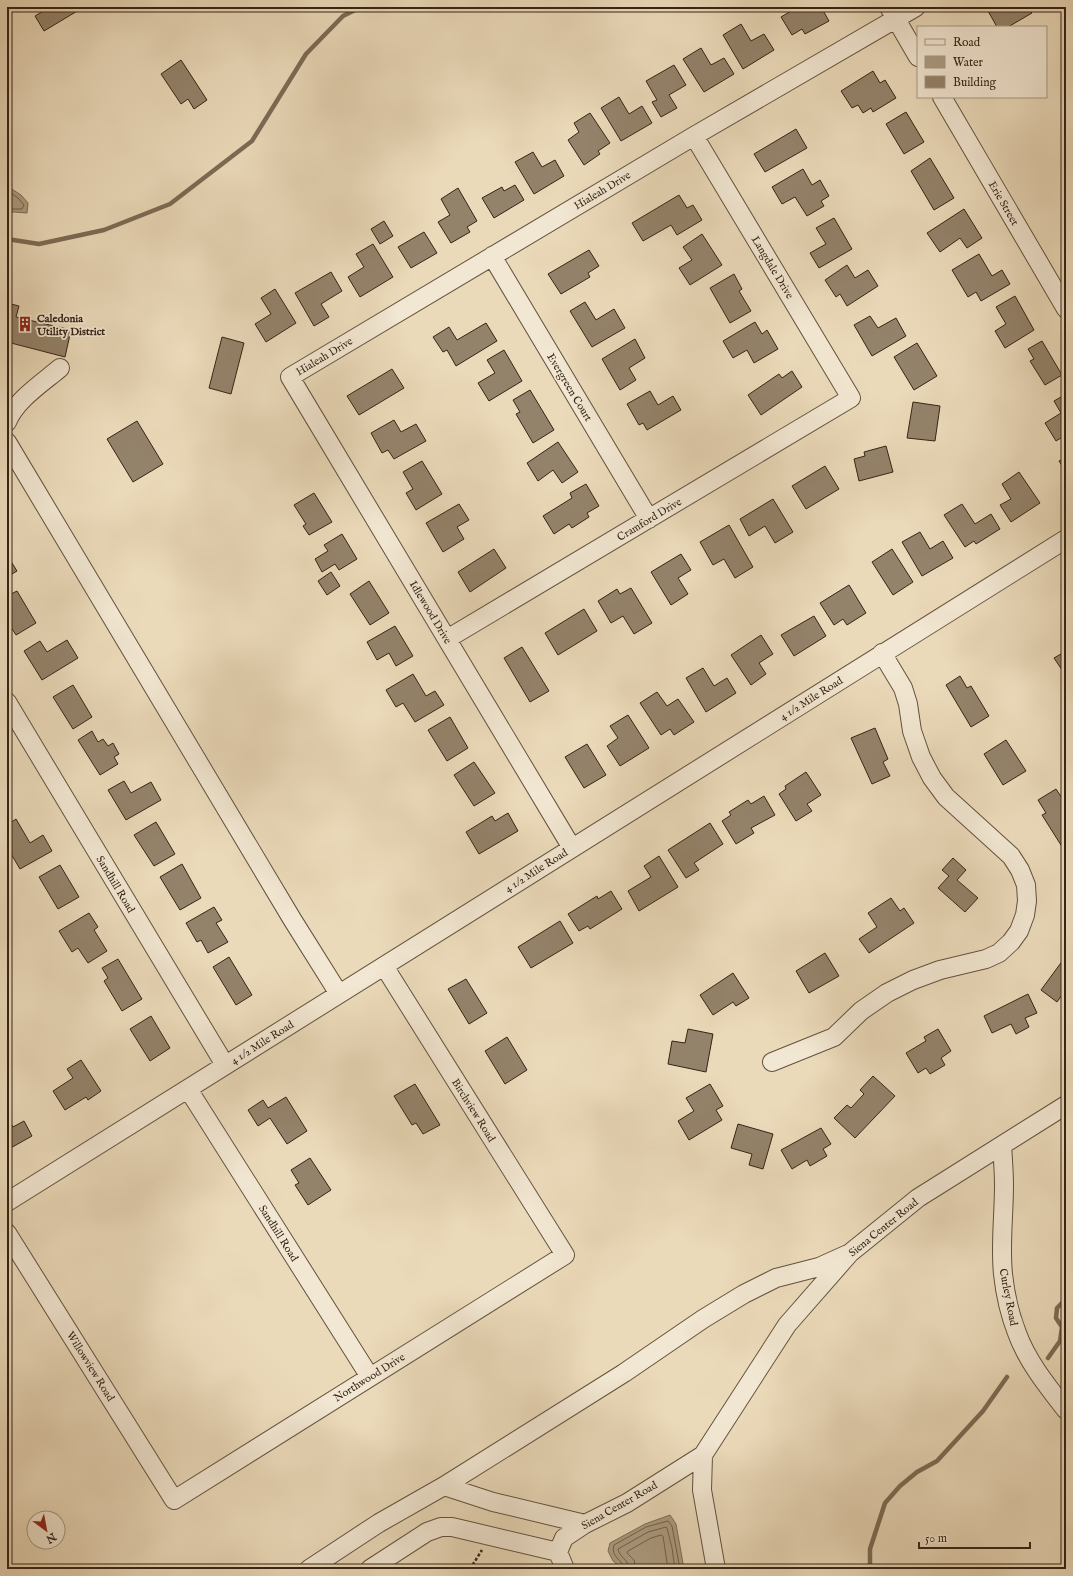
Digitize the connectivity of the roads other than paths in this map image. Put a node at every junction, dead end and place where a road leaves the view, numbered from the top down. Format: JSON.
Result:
{"nodes":[{"id":1,"x":916,"y":7,"type":"edge"},
{"id":2,"x":892,"y":13,"type":"edge"},
{"id":3,"x":917,"y":55,"type":"edge"},
{"id":4,"x":943,"y":98,"type":"edge"},
{"id":5,"x":694,"y":136,"type":"junction"},
{"id":6,"x":492,"y":256,"type":"junction"},
{"id":7,"x":1066,"y":308,"type":"edge"},
{"id":8,"x":60,"y":368,"type":"dead end"},
{"id":9,"x":290,"y":376,"type":"joint"},
{"id":10,"x":851,"y":398,"type":"joint"},
{"id":11,"x":7,"y":422,"type":"edge"},
{"id":12,"x":7,"y":442,"type":"edge"},
{"id":13,"x":649,"y":518,"type":"junction"},
{"id":14,"x":1066,"y":539,"type":"edge"},
{"id":15,"x":447,"y":639,"type":"junction"},
{"id":16,"x":882,"y":653,"type":"junction"},
{"id":17,"x":7,"y":702,"type":"edge"},
{"id":18,"x":572,"y":848,"type":"junction"},
{"id":19,"x":384,"y":966,"type":"junction"},
{"id":20,"x":339,"y":994,"type":"junction"},
{"id":21,"x":772,"y":1062,"type":"dead end"},
{"id":22,"x":226,"y":1065,"type":"junction"},
{"id":23,"x":188,"y":1089,"type":"junction"},
{"id":24,"x":1066,"y":1106,"type":"edge"},
{"id":25,"x":1002,"y":1146,"type":"junction"},
{"id":26,"x":7,"y":1202,"type":"edge"},
{"id":27,"x":7,"y":1233,"type":"edge"},
{"id":28,"x":850,"y":1253,"type":"junction"},
{"id":29,"x":565,"y":1255,"type":"joint"},
{"id":30,"x":370,"y":1377,"type":"junction"},
{"id":31,"x":1066,"y":1410,"type":"edge"},
{"id":32,"x":703,"y":1454,"type":"junction"},
{"id":33,"x":444,"y":1486,"type":"junction"},
{"id":34,"x":174,"y":1500,"type":"joint"},
{"id":35,"x":585,"y":1524,"type":"junction"},
{"id":36,"x":558,"y":1552,"type":"junction"},
{"id":37,"x":311,"y":1568,"type":"edge"},
{"id":38,"x":370,"y":1569,"type":"edge"},
{"id":39,"x":565,"y":1569,"type":"edge"},
{"id":40,"x":716,"y":1569,"type":"edge"}],
"edges":[{"from":1,"to":2,"type":"street","name":"Hialeah Drive"},
{"from":2,"to":3,"type":"street"},
{"from":2,"to":5,"type":"street","name":"Hialeah Drive"},
{"from":4,"to":7,"type":"street","name":"Erie Street"},
{"from":5,"to":6,"type":"street","name":"Hialeah Drive"},
{"from":5,"to":10,"type":"street","name":"Langdale Drive"},
{"from":6,"to":9,"type":"street","name":"Hialeah Drive"},
{"from":6,"to":13,"type":"street","name":"Evergreen Court"},
{"from":8,"to":11,"type":"street"},
{"from":9,"to":15,"type":"street","name":"Idlewood Drive"},
{"from":10,"to":13,"type":"street","name":"Cramford Drive"},
{"from":12,"to":20,"type":"street"},
{"from":13,"to":15,"type":"street","name":"Cramford Drive"},
{"from":14,"to":16,"type":"street","name":"4 1/2 Mile Road"},
{"from":15,"to":18,"type":"street","name":"Idlewood Drive"},
{"from":16,"to":18,"type":"street","name":"4 1/2 Mile Road"},
{"from":16,"to":21,"type":"street"},
{"from":17,"to":22,"type":"street","name":"Sandhill Road"},
{"from":18,"to":19,"type":"street","name":"4 1/2 Mile Road"},
{"from":19,"to":20,"type":"street","name":"4 1/2 Mile Road"},
{"from":19,"to":29,"type":"street","name":"Birchview Road"},
{"from":20,"to":22,"type":"street","name":"4 1/2 Mile Road"},
{"from":22,"to":23,"type":"street","name":"4 1/2 Mile Road"},
{"from":23,"to":26,"type":"street","name":"4 1/2 Mile Road"},
{"from":23,"to":30,"type":"street","name":"Sandhill Road"},
{"from":24,"to":25,"type":"street","name":"Siena Center Road"},
{"from":25,"to":28,"type":"street","name":"Siena Center Road"},
{"from":25,"to":31,"type":"street","name":"Curley Road"},
{"from":27,"to":34,"type":"street","name":"Willowview Road"},
{"from":28,"to":32,"type":"street","name":"Siena Center Road"},
{"from":28,"to":33,"type":"street"},
{"from":29,"to":30,"type":"street","name":"Northwood Drive"},
{"from":30,"to":34,"type":"street","name":"Northwood Drive"},
{"from":32,"to":35,"type":"street","name":"Siena Center Road"},
{"from":32,"to":40,"type":"street"},
{"from":33,"to":35,"type":"street"},
{"from":33,"to":37,"type":"street"},
{"from":35,"to":36,"type":"street","name":"Siena Center Road"},
{"from":36,"to":38,"type":"street"},
{"from":36,"to":39,"type":"street"}]}
